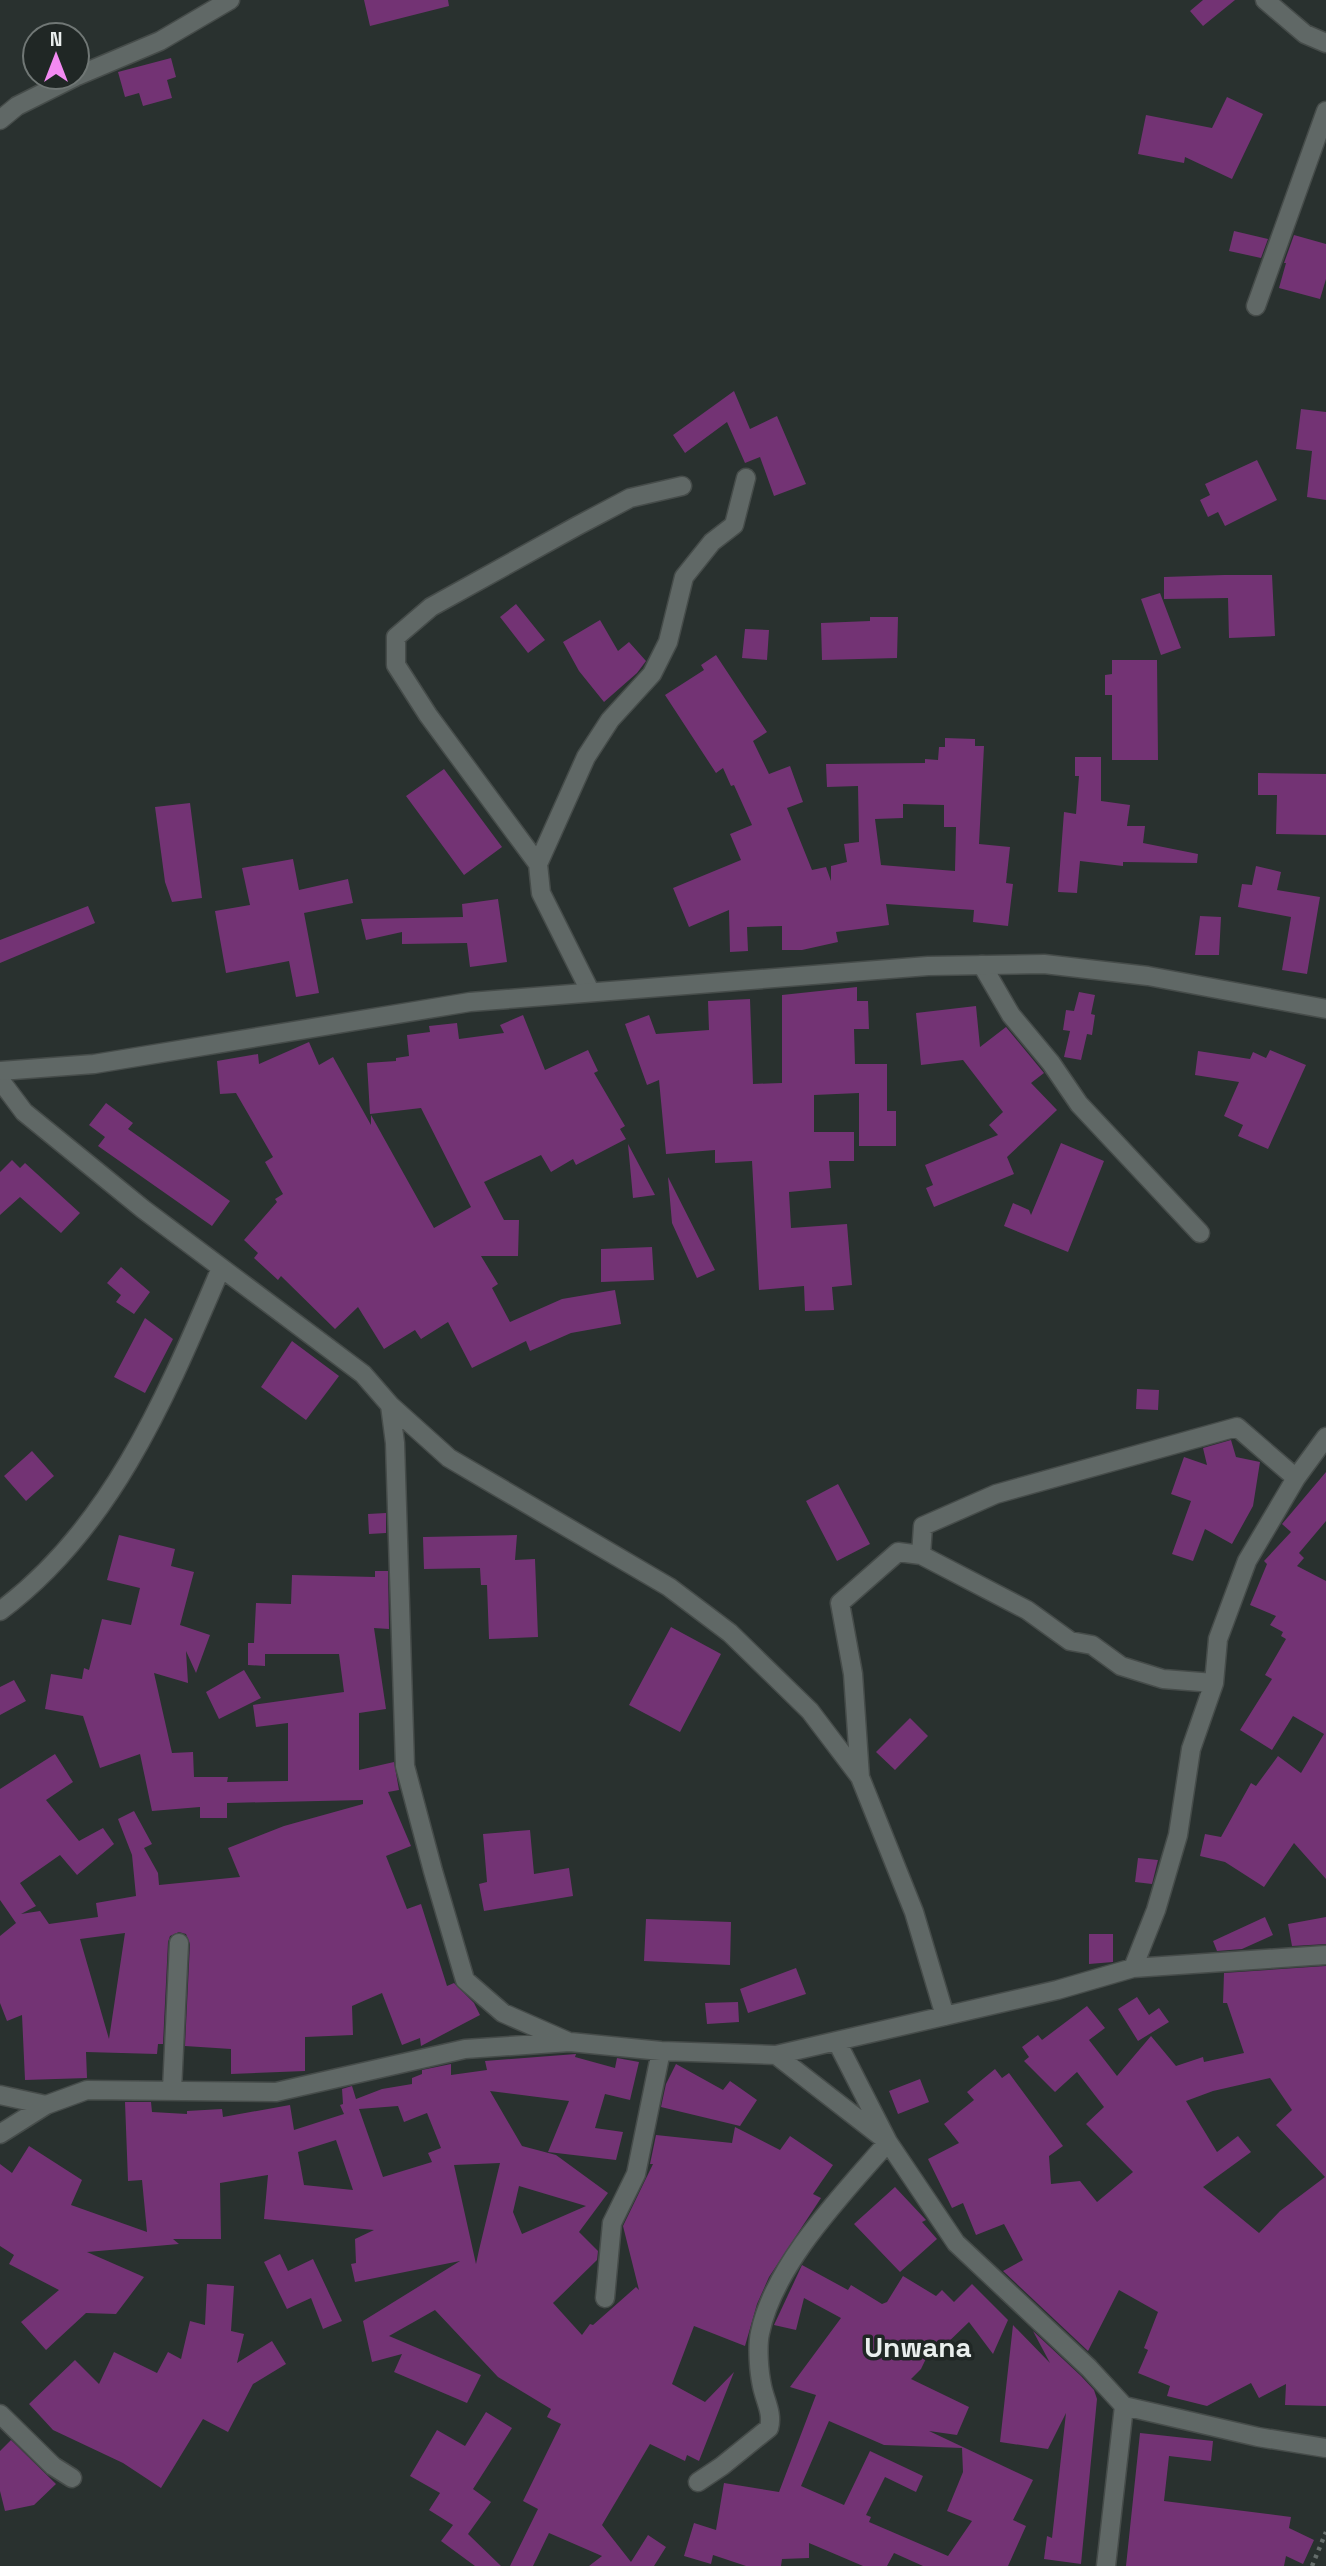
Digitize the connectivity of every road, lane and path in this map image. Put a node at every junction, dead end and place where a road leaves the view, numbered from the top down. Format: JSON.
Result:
{"nodes":[{"id":1,"x":230,"y":0,"type":"edge"},
{"id":2,"x":1265,"y":0,"type":"edge"},
{"id":3,"x":1326,"y":43,"type":"edge"},
{"id":4,"x":91,"y":71,"type":"edge"},
{"id":5,"x":48,"y":91,"type":"edge"},
{"id":6,"x":1326,"y":111,"type":"edge"},
{"id":7,"x":0,"y":120,"type":"edge"},
{"id":8,"x":1255,"y":306,"type":"dead end"},
{"id":9,"x":746,"y":478,"type":"dead end"},
{"id":10,"x":681,"y":486,"type":"dead end"},
{"id":11,"x":538,"y":864,"type":"junction"},
{"id":12,"x":982,"y":965,"type":"junction"},
{"id":13,"x":590,"y":991,"type":"junction"},
{"id":14,"x":1326,"y":1009,"type":"edge"},
{"id":15,"x":0,"y":1071,"type":"edge"},
{"id":16,"x":0,"y":1080,"type":"edge"},
{"id":17,"x":1200,"y":1233,"type":"dead end"},
{"id":18,"x":221,"y":1268,"type":"junction"},
{"id":19,"x":390,"y":1405,"type":"junction"},
{"id":20,"x":1326,"y":1437,"type":"edge"},
{"id":21,"x":1296,"y":1478,"type":"junction"},
{"id":22,"x":921,"y":1555,"type":"junction"},
{"id":23,"x":0,"y":1611,"type":"edge"},
{"id":24,"x":1214,"y":1683,"type":"junction"},
{"id":25,"x":860,"y":1777,"type":"junction"},
{"id":26,"x":180,"y":1943,"type":"dead end"},
{"id":27,"x":1326,"y":1955,"type":"edge"},
{"id":28,"x":1133,"y":1968,"type":"junction"},
{"id":29,"x":945,"y":2016,"type":"junction"},
{"id":30,"x":570,"y":2042,"type":"junction"},
{"id":31,"x":837,"y":2042,"type":"junction"},
{"id":32,"x":661,"y":2051,"type":"junction"},
{"id":33,"x":776,"y":2055,"type":"junction"},
{"id":34,"x":172,"y":2090,"type":"junction"},
{"id":35,"x":0,"y":2095,"type":"edge"},
{"id":36,"x":46,"y":2105,"type":"junction"},
{"id":37,"x":0,"y":2134,"type":"edge"},
{"id":38,"x":888,"y":2142,"type":"junction"},
{"id":39,"x":605,"y":2298,"type":"dead end"},
{"id":40,"x":1124,"y":2406,"type":"junction"},
{"id":41,"x":0,"y":2414,"type":"edge"},
{"id":42,"x":1326,"y":2448,"type":"edge"},
{"id":43,"x":72,"y":2478,"type":"dead end"},
{"id":44,"x":698,"y":2482,"type":"dead end"},
{"id":45,"x":1326,"y":2532,"type":"edge"},
{"id":46,"x":1106,"y":2566,"type":"edge"},
{"id":47,"x":1312,"y":2566,"type":"edge"}],
"edges":[{"from":1,"to":4,"type":"street"},
{"from":2,"to":3,"type":"street"},
{"from":5,"to":7,"type":"street"},
{"from":6,"to":8,"type":"street"},
{"from":9,"to":11,"type":"street"},
{"from":10,"to":11,"type":"street"},
{"from":11,"to":13,"type":"street"},
{"from":12,"to":13,"type":"street"},
{"from":12,"to":14,"type":"street"},
{"from":12,"to":17,"type":"street"},
{"from":13,"to":15,"type":"street"},
{"from":16,"to":18,"type":"street"},
{"from":18,"to":19,"type":"street"},
{"from":18,"to":23,"type":"street"},
{"from":19,"to":25,"type":"street"},
{"from":19,"to":30,"type":"street"},
{"from":20,"to":21,"type":"street"},
{"from":21,"to":22,"type":"street"},
{"from":21,"to":24,"type":"street"},
{"from":22,"to":24,"type":"street"},
{"from":22,"to":25,"type":"street"},
{"from":24,"to":28,"type":"street"},
{"from":25,"to":29,"type":"street"},
{"from":26,"to":34,"type":"street"},
{"from":27,"to":28,"type":"street"},
{"from":28,"to":29,"type":"street"},
{"from":29,"to":31,"type":"street"},
{"from":30,"to":32,"type":"street"},
{"from":30,"to":34,"type":"street"},
{"from":31,"to":33,"type":"street"},
{"from":31,"to":38,"type":"street"},
{"from":32,"to":33,"type":"street"},
{"from":32,"to":39,"type":"street"},
{"from":33,"to":38,"type":"street"},
{"from":34,"to":36,"type":"street"},
{"from":35,"to":36,"type":"street"},
{"from":36,"to":37,"type":"street"},
{"from":38,"to":40,"type":"street"},
{"from":38,"to":44,"type":"street"},
{"from":40,"to":42,"type":"street"},
{"from":40,"to":46,"type":"street"},
{"from":41,"to":43,"type":"street"},
{"from":45,"to":47,"type":"path"}]}
